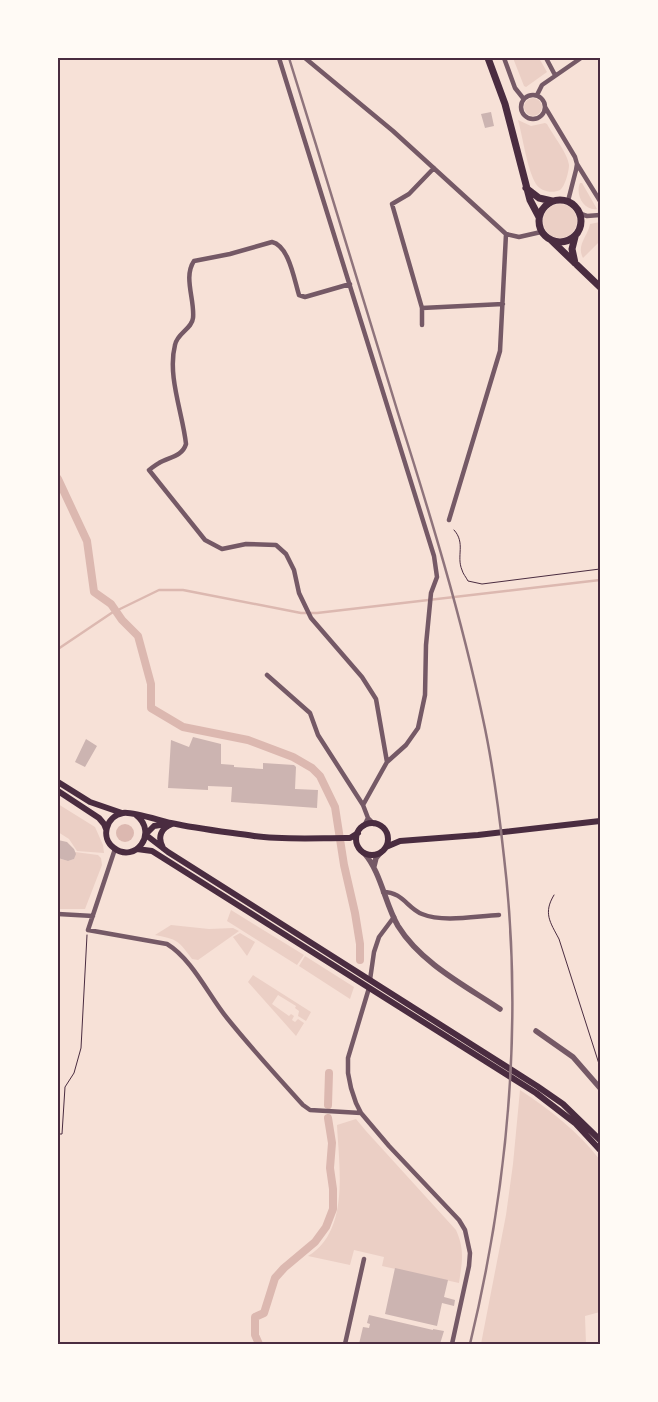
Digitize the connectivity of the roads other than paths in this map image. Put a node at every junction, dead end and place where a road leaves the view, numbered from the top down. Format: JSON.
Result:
{"nodes":[{"id":1,"x":279,"y":58,"type":"edge"},
{"id":2,"x":305,"y":58,"type":"edge"},
{"id":3,"x":488,"y":58,"type":"edge"},
{"id":4,"x":504,"y":58,"type":"edge"},
{"id":5,"x":546,"y":58,"type":"edge"},
{"id":6,"x":581,"y":58,"type":"edge"},
{"id":7,"x":554,"y":75,"type":"junction"},
{"id":8,"x":537,"y":95,"type":"junction"},
{"id":9,"x":524,"y":98,"type":"junction"},
{"id":10,"x":545,"y":107,"type":"junction"},
{"id":11,"x":577,"y":164,"type":"junction"},
{"id":12,"x":434,"y":168,"type":"junction"},
{"id":13,"x":526,"y":188,"type":"junction"},
{"id":14,"x":552,"y":201,"type":"junction"},
{"id":15,"x":568,"y":201,"type":"junction"},
{"id":16,"x":600,"y":202,"type":"edge"},
{"id":17,"x":581,"y":214,"type":"junction"},
{"id":18,"x":600,"y":215,"type":"edge"},
{"id":19,"x":539,"y":217,"type":"junction"},
{"id":20,"x":541,"y":232,"type":"junction"},
{"id":21,"x":506,"y":234,"type":"junction"},
{"id":22,"x":575,"y":236,"type":"junction"},
{"id":23,"x":551,"y":241,"type":"junction"},
{"id":24,"x":577,"y":266,"type":"junction"},
{"id":25,"x":350,"y":284,"type":"junction"},
{"id":26,"x":600,"y":287,"type":"edge"},
{"id":27,"x":503,"y":304,"type":"junction"},
{"id":28,"x":422,"y":308,"type":"junction"},
{"id":29,"x":422,"y":325,"type":"dead end"},
{"id":30,"x":449,"y":520,"type":"dead end"},
{"id":31,"x":267,"y":675,"type":"dead end"},
{"id":32,"x":387,"y":762,"type":"junction"},
{"id":33,"x":58,"y":782,"type":"edge"},
{"id":34,"x":58,"y":791,"type":"edge"},
{"id":35,"x":363,"y":805,"type":"junction"},
{"id":36,"x":122,"y":813,"type":"junction"},
{"id":37,"x":136,"y":815,"type":"junction"},
{"id":38,"x":368,"y":818,"type":"junction"},
{"id":39,"x":600,"y":821,"type":"edge"},
{"id":40,"x":172,"y":824,"type":"junction"},
{"id":41,"x":374,"y":824,"type":"junction"},
{"id":42,"x":364,"y":826,"type":"junction"},
{"id":43,"x":106,"y":829,"type":"junction"},
{"id":44,"x":386,"y":831,"type":"junction"},
{"id":45,"x":358,"y":833,"type":"junction"},
{"id":46,"x":146,"y":835,"type":"junction"},
{"id":47,"x":344,"y":838,"type":"junction"},
{"id":48,"x":400,"y":841,"type":"junction"},
{"id":49,"x":357,"y":845,"type":"junction"},
{"id":50,"x":115,"y":849,"type":"junction"},
{"id":51,"x":137,"y":849,"type":"junction"},
{"id":52,"x":164,"y":849,"type":"junction"},
{"id":53,"x":383,"y":850,"type":"junction"},
{"id":54,"x":364,"y":853,"type":"junction"},
{"id":55,"x":374,"y":868,"type":"junction"},
{"id":56,"x":383,"y":892,"type":"junction"},
{"id":57,"x":58,"y":914,"type":"edge"},
{"id":58,"x":499,"y":915,"type":"dead end"},
{"id":59,"x":93,"y":916,"type":"junction"},
{"id":60,"x":394,"y":917,"type":"junction"},
{"id":61,"x":370,"y":980,"type":"junction"},
{"id":62,"x":369,"y":988,"type":"junction"},
{"id":63,"x":500,"y":1008,"type":"dead end"},
{"id":64,"x":536,"y":1031,"type":"dead end"},
{"id":65,"x":489,"y":1059,"type":"junction"},
{"id":66,"x":600,"y":1088,"type":"edge"},
{"id":67,"x":536,"y":1090,"type":"junction"},
{"id":68,"x":361,"y":1113,"type":"junction"},
{"id":69,"x":600,"y":1140,"type":"edge"},
{"id":70,"x":600,"y":1150,"type":"edge"},
{"id":71,"x":364,"y":1259,"type":"dead end"},
{"id":72,"x":345,"y":1344,"type":"edge"},
{"id":73,"x":452,"y":1344,"type":"edge"}],
"edges":[{"from":1,"to":25,"type":"street"},
{"from":2,"to":12,"type":"street"},
{"from":3,"to":13,"type":"main road"},
{"from":4,"to":9,"type":"street"},
{"from":5,"to":7,"type":"street"},
{"from":6,"to":7,"type":"street"},
{"from":7,"to":8,"type":"street"},
{"from":8,"to":9,"type":"street"},
{"from":8,"to":10,"type":"street"},
{"from":9,"to":10,"type":"street"},
{"from":10,"to":11,"type":"street"},
{"from":11,"to":15,"type":"street"},
{"from":11,"to":16,"type":"street"},
{"from":12,"to":21,"type":"street"},
{"from":12,"to":28,"type":"street"},
{"from":13,"to":14,"type":"main road"},
{"from":13,"to":19,"type":"main road"},
{"from":14,"to":15,"type":"main road"},
{"from":14,"to":19,"type":"main road"},
{"from":15,"to":17,"type":"main road"},
{"from":17,"to":18,"type":"street"},
{"from":17,"to":22,"type":"main road"},
{"from":19,"to":20,"type":"main road"},
{"from":20,"to":21,"type":"street"},
{"from":20,"to":23,"type":"main road"},
{"from":21,"to":27,"type":"street"},
{"from":22,"to":23,"type":"main road"},
{"from":22,"to":24,"type":"main road"},
{"from":23,"to":24,"type":"main road"},
{"from":24,"to":26,"type":"main road"},
{"from":25,"to":32,"type":"street"},
{"from":25,"to":32,"type":"street"},
{"from":27,"to":28,"type":"street"},
{"from":27,"to":30,"type":"street"},
{"from":28,"to":29,"type":"street"},
{"from":31,"to":35,"type":"street"},
{"from":32,"to":35,"type":"street"},
{"from":33,"to":36,"type":"main road"},
{"from":34,"to":43,"type":"main road"},
{"from":35,"to":38,"type":"street"},
{"from":36,"to":37,"type":"main road"},
{"from":36,"to":43,"type":"main road"},
{"from":37,"to":40,"type":"main road"},
{"from":37,"to":46,"type":"main road"},
{"from":38,"to":41,"type":"street"},
{"from":38,"to":42,"type":"street"},
{"from":39,"to":48,"type":"main road"},
{"from":40,"to":46,"type":"main road"},
{"from":40,"to":47,"type":"main road"},
{"from":40,"to":52,"type":"main road"},
{"from":41,"to":42,"type":"main road"},
{"from":41,"to":44,"type":"main road"},
{"from":42,"to":45,"type":"main road"},
{"from":43,"to":50,"type":"main road"},
{"from":44,"to":48,"type":"main road"},
{"from":44,"to":53,"type":"main road"},
{"from":45,"to":47,"type":"main road"},
{"from":45,"to":49,"type":"main road"},
{"from":46,"to":51,"type":"main road"},
{"from":46,"to":52,"type":"main road"},
{"from":47,"to":49,"type":"main road"},
{"from":48,"to":53,"type":"main road"},
{"from":49,"to":54,"type":"main road"},
{"from":50,"to":51,"type":"main road"},
{"from":50,"to":59,"type":"street"},
{"from":51,"to":62,"type":"main road"},
{"from":52,"to":61,"type":"main road"},
{"from":53,"to":54,"type":"main road"},
{"from":53,"to":55,"type":"street"},
{"from":54,"to":55,"type":"street"},
{"from":55,"to":56,"type":"street"},
{"from":56,"to":58,"type":"street"},
{"from":56,"to":60,"type":"street"},
{"from":57,"to":59,"type":"street"},
{"from":59,"to":68,"type":"street"},
{"from":60,"to":61,"type":"street"},
{"from":60,"to":63,"type":"street"},
{"from":61,"to":65,"type":"main road"},
{"from":62,"to":65,"type":"main road"},
{"from":62,"to":68,"type":"street"},
{"from":64,"to":66,"type":"street"},
{"from":65,"to":67,"type":"main road"},
{"from":67,"to":69,"type":"main road"},
{"from":67,"to":70,"type":"main road"},
{"from":68,"to":73,"type":"street"},
{"from":71,"to":72,"type":"street"}]}
